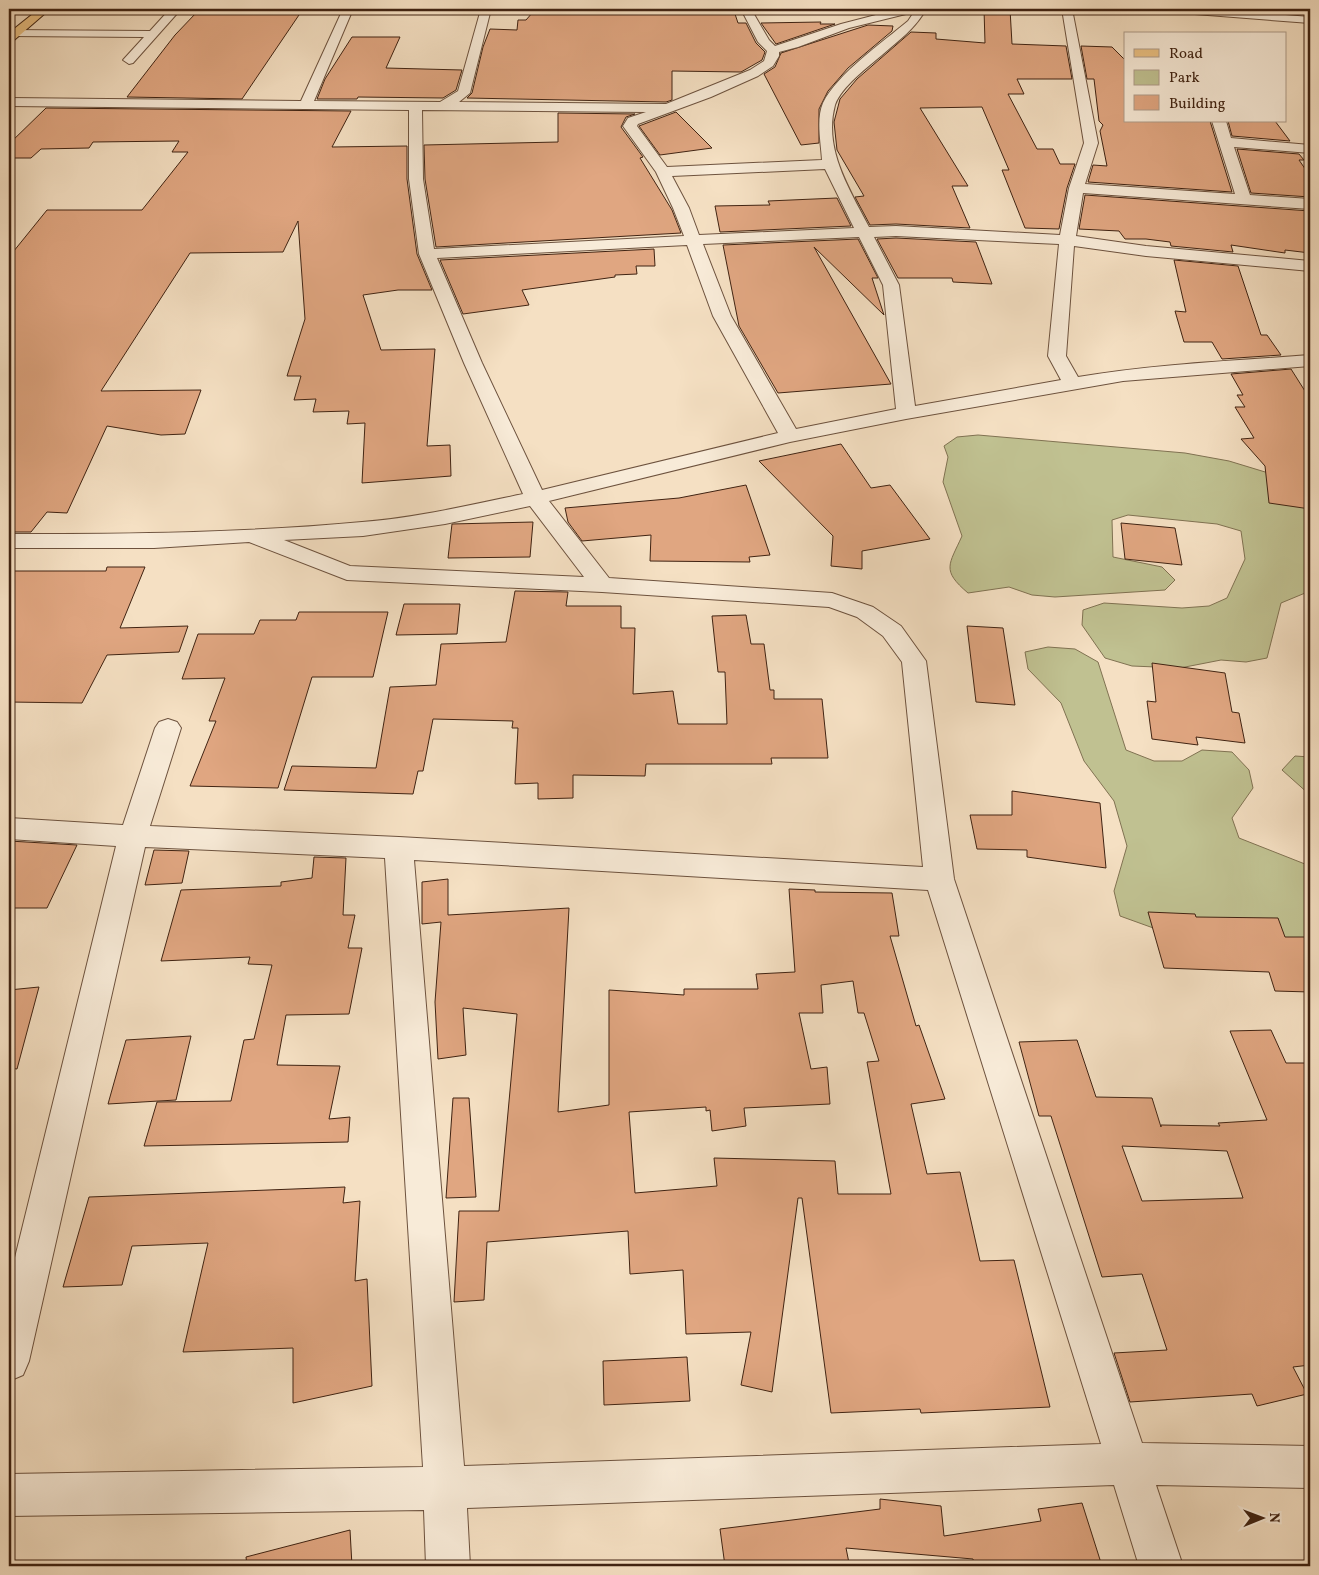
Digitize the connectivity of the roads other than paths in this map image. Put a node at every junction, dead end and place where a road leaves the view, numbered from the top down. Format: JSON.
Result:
{"nodes":[{"id":1,"x":28,"y":9,"type":"edge"},
{"id":2,"x":45,"y":9,"type":"edge"},
{"id":3,"x":176,"y":9,"type":"edge"},
{"id":4,"x":348,"y":9,"type":"edge"},
{"id":5,"x":486,"y":9,"type":"edge"},
{"id":6,"x":746,"y":9,"type":"edge"},
{"id":7,"x":910,"y":9,"type":"edge"},
{"id":8,"x":920,"y":9,"type":"edge"},
{"id":9,"x":1067,"y":9,"type":"edge"},
{"id":10,"x":1178,"y":9,"type":"edge"},
{"id":11,"x":1310,"y":20,"type":"edge"},
{"id":12,"x":1188,"y":26,"type":"dead end"},
{"id":13,"x":12,"y":30,"type":"edge"},
{"id":14,"x":154,"y":34,"type":"junction"},
{"id":15,"x":773,"y":50,"type":"junction"},
{"id":16,"x":128,"y":60,"type":"dead end"},
{"id":17,"x":9,"y":102,"type":"edge"},
{"id":18,"x":306,"y":104,"type":"junction"},
{"id":19,"x":416,"y":107,"type":"junction"},
{"id":20,"x":441,"y":107,"type":"junction"},
{"id":21,"x":664,"y":108,"type":"junction"},
{"id":22,"x":1219,"y":122,"type":"edge"},
{"id":23,"x":1226,"y":142,"type":"junction"},
{"id":24,"x":1310,"y":149,"type":"edge"},
{"id":25,"x":830,"y":164,"type":"junction"},
{"id":26,"x":663,"y":172,"type":"junction"},
{"id":27,"x":1076,"y":188,"type":"junction"},
{"id":28,"x":1244,"y":199,"type":"junction"},
{"id":29,"x":1310,"y":204,"type":"edge"},
{"id":30,"x":864,"y":233,"type":"junction"},
{"id":31,"x":693,"y":240,"type":"junction"},
{"id":32,"x":1067,"y":240,"type":"junction"},
{"id":33,"x":427,"y":254,"type":"junction"},
{"id":34,"x":1310,"y":266,"type":"edge"},
{"id":35,"x":1310,"y":361,"type":"edge"},
{"id":36,"x":1072,"y":384,"type":"junction"},
{"id":37,"x":906,"y":413,"type":"junction"},
{"id":38,"x":790,"y":436,"type":"junction"},
{"id":39,"x":535,"y":498,"type":"junction"},
{"id":40,"x":256,"y":537,"type":"junction"},
{"id":41,"x":9,"y":542,"type":"edge"},
{"id":42,"x":602,"y":585,"type":"junction"},
{"id":43,"x":168,"y":728,"type":"dead end"},
{"id":44,"x":9,"y":828,"type":"edge"},
{"id":45,"x":133,"y":836,"type":"junction"},
{"id":46,"x":399,"y":848,"type":"junction"},
{"id":47,"x":939,"y":880,"type":"junction"},
{"id":48,"x":9,"y":1361,"type":"edge"},
{"id":49,"x":1127,"y":1464,"type":"junction"},
{"id":50,"x":1310,"y":1467,"type":"edge"},
{"id":51,"x":445,"y":1488,"type":"junction"},
{"id":52,"x":9,"y":1495,"type":"edge"},
{"id":53,"x":448,"y":1566,"type":"edge"},
{"id":54,"x":1161,"y":1566,"type":"edge"}],
"edges":[{"from":1,"to":13,"type":"main road"},
{"from":2,"to":13,"type":"main road"},
{"from":3,"to":14,"type":"street"},
{"from":4,"to":18,"type":"street"},
{"from":5,"to":20,"type":"street"},
{"from":6,"to":15,"type":"street"},
{"from":7,"to":15,"type":"street"},
{"from":8,"to":25,"type":"street"},
{"from":9,"to":27,"type":"street"},
{"from":10,"to":11,"type":"street"},
{"from":10,"to":12,"type":"street"},
{"from":13,"to":14,"type":"street"},
{"from":14,"to":16,"type":"street"},
{"from":15,"to":21,"type":"street"},
{"from":17,"to":18,"type":"street"},
{"from":18,"to":19,"type":"street"},
{"from":19,"to":20,"type":"street"},
{"from":19,"to":33,"type":"street"},
{"from":20,"to":21,"type":"street"},
{"from":21,"to":26,"type":"street"},
{"from":22,"to":23,"type":"street"},
{"from":23,"to":24,"type":"street"},
{"from":23,"to":28,"type":"street"},
{"from":25,"to":26,"type":"street"},
{"from":25,"to":30,"type":"street"},
{"from":26,"to":31,"type":"street"},
{"from":27,"to":28,"type":"street"},
{"from":27,"to":32,"type":"street"},
{"from":28,"to":29,"type":"street"},
{"from":30,"to":31,"type":"street"},
{"from":30,"to":32,"type":"street"},
{"from":30,"to":37,"type":"street"},
{"from":31,"to":33,"type":"street"},
{"from":31,"to":38,"type":"street"},
{"from":32,"to":34,"type":"street"},
{"from":32,"to":36,"type":"street"},
{"from":33,"to":39,"type":"street"},
{"from":35,"to":36,"type":"street"},
{"from":36,"to":37,"type":"street"},
{"from":37,"to":38,"type":"street"},
{"from":38,"to":39,"type":"street"},
{"from":39,"to":40,"type":"street"},
{"from":39,"to":42,"type":"street"},
{"from":40,"to":41,"type":"street"},
{"from":40,"to":42,"type":"street"},
{"from":42,"to":47,"type":"street"},
{"from":43,"to":45,"type":"street"},
{"from":44,"to":45,"type":"street"},
{"from":45,"to":46,"type":"street"},
{"from":45,"to":48,"type":"street"},
{"from":46,"to":47,"type":"street"},
{"from":46,"to":51,"type":"street"},
{"from":47,"to":49,"type":"street"},
{"from":49,"to":50,"type":"street"},
{"from":49,"to":51,"type":"street"},
{"from":49,"to":54,"type":"street"},
{"from":51,"to":52,"type":"street"},
{"from":51,"to":53,"type":"street"}]}
